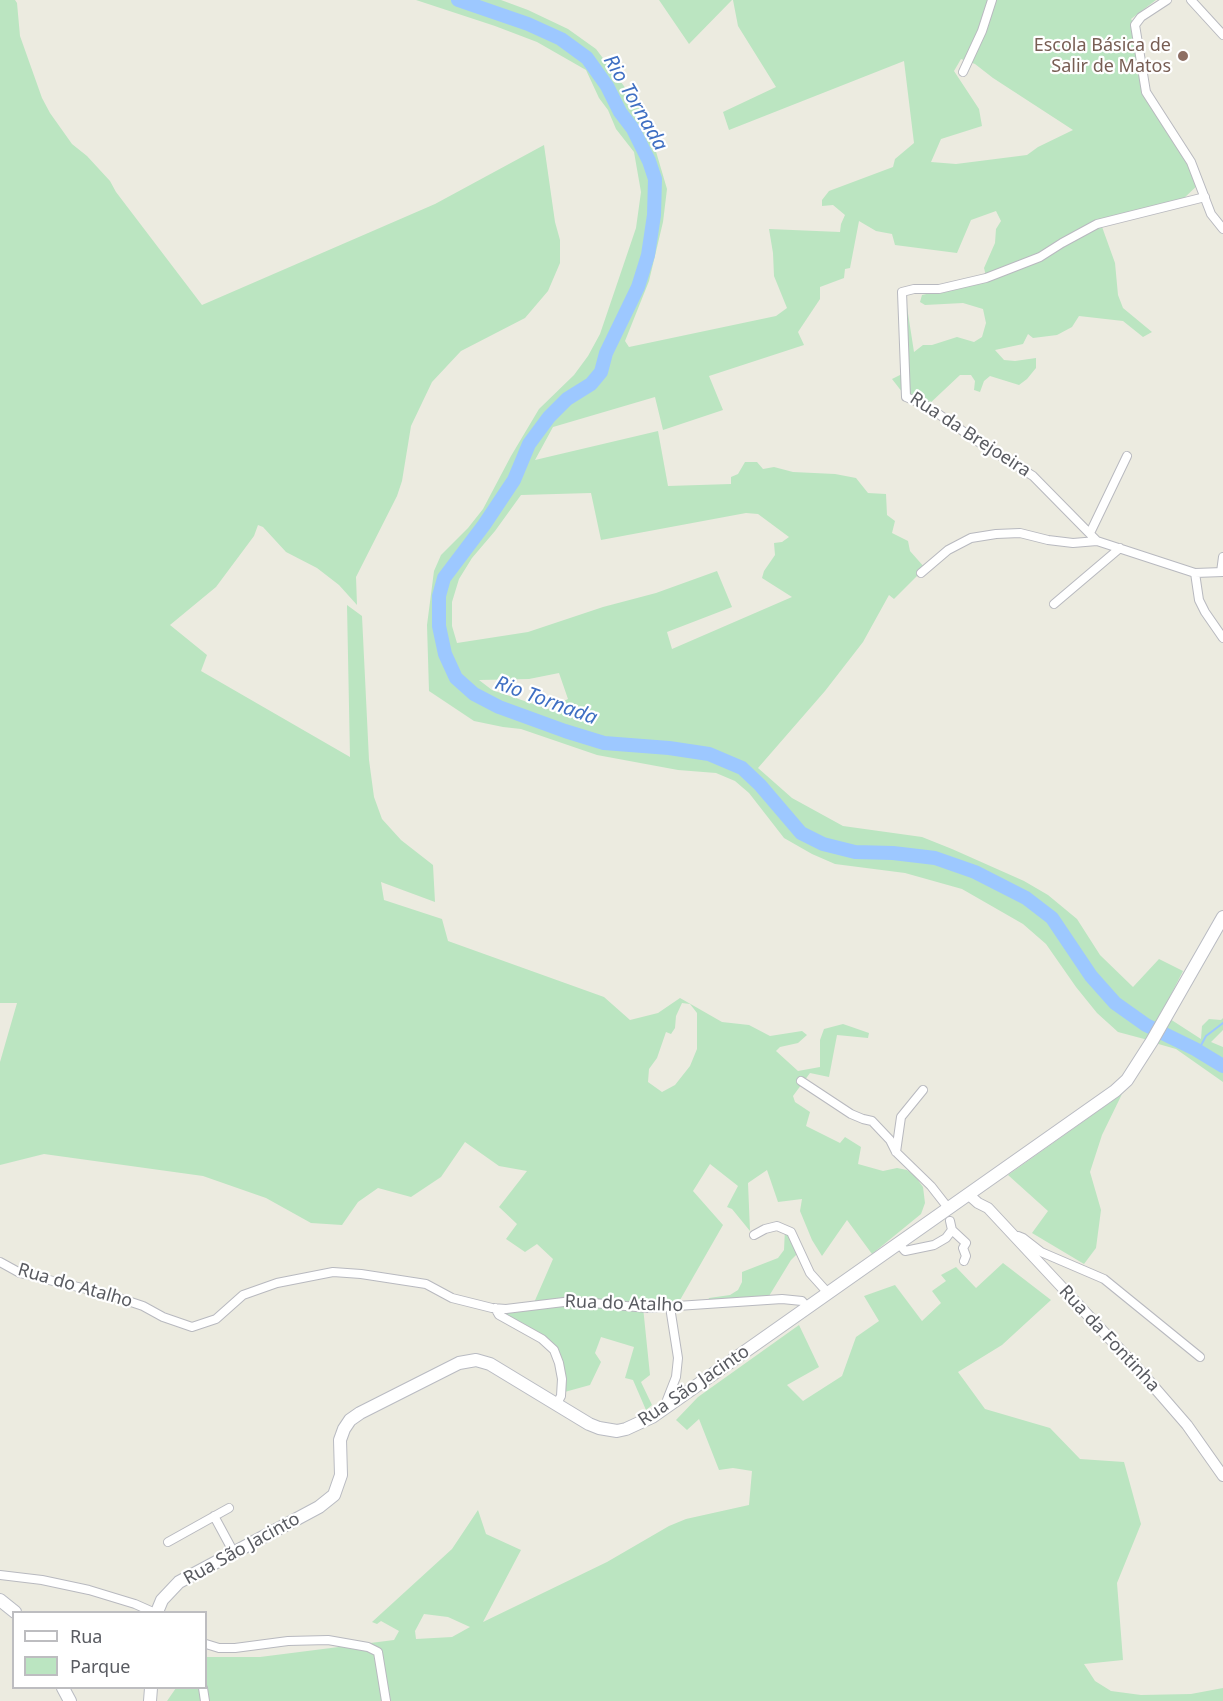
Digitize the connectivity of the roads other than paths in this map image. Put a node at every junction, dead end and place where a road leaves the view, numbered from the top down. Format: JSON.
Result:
{"nodes":[{"id":1,"x":992,"y":0,"type":"edge"},
{"id":2,"x":1167,"y":0,"type":"edge"},
{"id":3,"x":1191,"y":0,"type":"edge"},
{"id":4,"x":1223,"y":35,"type":"edge"},
{"id":5,"x":963,"y":72,"type":"dead end"},
{"id":6,"x":1205,"y":197,"type":"junction"},
{"id":7,"x":1223,"y":229,"type":"edge"},
{"id":8,"x":1127,"y":456,"type":"dead end"},
{"id":9,"x":1089,"y":533,"type":"junction"},
{"id":10,"x":1097,"y":541,"type":"junction"},
{"id":11,"x":1120,"y":548,"type":"junction"},
{"id":12,"x":1223,"y":557,"type":"edge"},
{"id":13,"x":1222,"y":572,"type":"edge"},
{"id":14,"x":921,"y":573,"type":"dead end"},
{"id":15,"x":1195,"y":573,"type":"junction"},
{"id":16,"x":1054,"y":604,"type":"dead end"},
{"id":17,"x":1223,"y":638,"type":"edge"},
{"id":18,"x":1223,"y":917,"type":"edge"},
{"id":19,"x":801,"y":1081,"type":"dead end"},
{"id":20,"x":923,"y":1090,"type":"dead end"},
{"id":21,"x":896,"y":1152,"type":"junction"},
{"id":22,"x":974,"y":1191,"type":"junction"},
{"id":23,"x":951,"y":1220,"type":"junction"},
{"id":24,"x":754,"y":1235,"type":"dead end"},
{"id":25,"x":1014,"y":1237,"type":"junction"},
{"id":26,"x":899,"y":1244,"type":"junction"},
{"id":27,"x":963,"y":1261,"type":"dead end"},
{"id":28,"x":0,"y":1262,"type":"edge"},
{"id":29,"x":828,"y":1293,"type":"junction"},
{"id":30,"x":670,"y":1307,"type":"junction"},
{"id":31,"x":495,"y":1308,"type":"junction"},
{"id":32,"x":808,"y":1308,"type":"junction"},
{"id":33,"x":1200,"y":1356,"type":"dead end"},
{"id":34,"x":556,"y":1405,"type":"junction"},
{"id":35,"x":667,"y":1408,"type":"junction"},
{"id":36,"x":1223,"y":1476,"type":"edge"},
{"id":37,"x":229,"y":1508,"type":"dead end"},
{"id":38,"x":214,"y":1516,"type":"junction"},
{"id":39,"x":168,"y":1542,"type":"dead end"},
{"id":40,"x":234,"y":1553,"type":"junction"},
{"id":41,"x":0,"y":1575,"type":"edge"},
{"id":42,"x":0,"y":1600,"type":"edge"},
{"id":43,"x":14,"y":1611,"type":"edge"},
{"id":44,"x":152,"y":1611,"type":"edge"},
{"id":45,"x":156,"y":1611,"type":"edge"},
{"id":46,"x":207,"y":1644,"type":"edge"},
{"id":47,"x":386,"y":1701,"type":"edge"}],
"edges":[{"from":1,"to":5,"type":"street"},
{"from":2,"to":6,"type":"street"},
{"from":3,"to":4,"type":"street"},
{"from":6,"to":7,"type":"street"},
{"from":6,"to":9,"type":"street","name":"Rua da Brejoeira"},
{"from":8,"to":9,"type":"street"},
{"from":9,"to":10,"type":"street","name":"Rua da Brejoeira"},
{"from":10,"to":11,"type":"street","name":"Rua da Brejoeira"},
{"from":10,"to":14,"type":"street"},
{"from":11,"to":15,"type":"street","name":"Rua da Brejoeira"},
{"from":11,"to":16,"type":"street"},
{"from":12,"to":13,"type":"street"},
{"from":13,"to":15,"type":"street","name":"Rua da Brejoeira"},
{"from":15,"to":17,"type":"street"},
{"from":18,"to":22,"type":"main road","name":"Rua São Jacinto"},
{"from":19,"to":21,"type":"street"},
{"from":20,"to":21,"type":"street"},
{"from":21,"to":23,"type":"street"},
{"from":22,"to":23,"type":"main road","name":"Rua São Jacinto"},
{"from":22,"to":25,"type":"street","name":"Rua da Fontinha"},
{"from":23,"to":26,"type":"main road","name":"Rua São Jacinto"},
{"from":23,"to":26,"type":"street"},
{"from":23,"to":27,"type":"street"},
{"from":24,"to":29,"type":"street"},
{"from":25,"to":33,"type":"street"},
{"from":25,"to":36,"type":"street","name":"Rua da Fontinha"},
{"from":26,"to":29,"type":"main road","name":"Rua São Jacinto"},
{"from":28,"to":31,"type":"street","name":"Rua do Atalho"},
{"from":29,"to":32,"type":"main road","name":"Rua São Jacinto"},
{"from":30,"to":31,"type":"street","name":"Rua do Atalho"},
{"from":30,"to":32,"type":"street","name":"Rua do Atalho"},
{"from":30,"to":35,"type":"street"},
{"from":31,"to":34,"type":"street"},
{"from":32,"to":35,"type":"main road","name":"Rua São Jacinto"},
{"from":34,"to":35,"type":"main road","name":"Rua São Jacinto"},
{"from":34,"to":40,"type":"main road","name":"Rua São Jacinto"},
{"from":37,"to":38,"type":"street"},
{"from":38,"to":39,"type":"street"},
{"from":38,"to":40,"type":"street"},
{"from":40,"to":45,"type":"main road","name":"Rua São Jacinto"},
{"from":41,"to":44,"type":"street"},
{"from":42,"to":43,"type":"main road"},
{"from":46,"to":47,"type":"street"}]}
